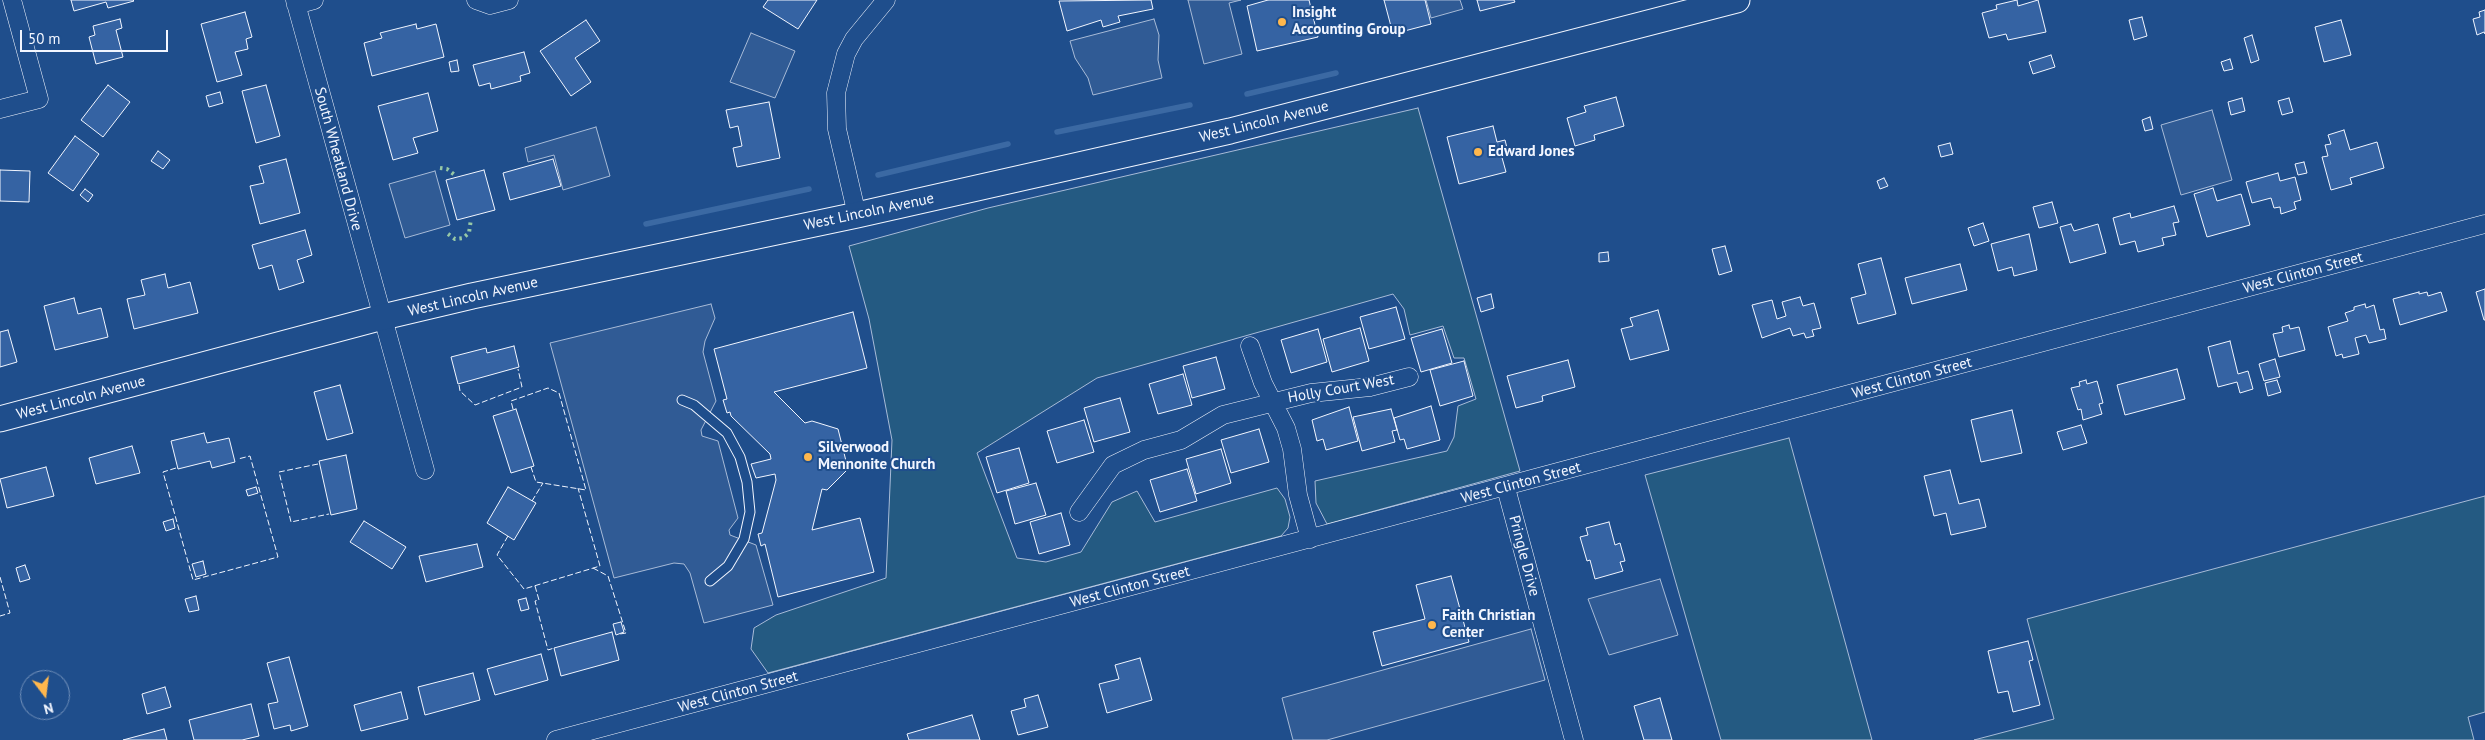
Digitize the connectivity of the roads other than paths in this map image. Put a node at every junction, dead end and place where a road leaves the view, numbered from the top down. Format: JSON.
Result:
{"nodes":[{"id":1,"x":12,"y":0,"type":"edge"},
{"id":2,"x":314,"y":0,"type":"edge"},
{"id":3,"x":476,"y":0,"type":"edge"},
{"id":4,"x":509,"y":0,"type":"edge"},
{"id":5,"x":886,"y":0,"type":"edge"},
{"id":6,"x":1737,"y":0,"type":"edge"},
{"id":7,"x":295,"y":2,"type":"edge"},
{"id":8,"x":0,"y":109,"type":"edge"},
{"id":9,"x":857,"y":215,"type":"junction"},
{"id":10,"x":2485,"y":224,"type":"edge"},
{"id":11,"x":383,"y":317,"type":"junction"},
{"id":12,"x":1250,"y":346,"type":"dead end"},
{"id":13,"x":1409,"y":377,"type":"dead end"},
{"id":14,"x":682,"y":400,"type":"dead end"},
{"id":15,"x":1274,"y":402,"type":"junction"},
{"id":16,"x":0,"y":419,"type":"edge"},
{"id":17,"x":425,"y":470,"type":"dead end"},
{"id":18,"x":1506,"y":488,"type":"junction"},
{"id":19,"x":1079,"y":512,"type":"dead end"},
{"id":20,"x":1310,"y":539,"type":"junction"},
{"id":21,"x":710,"y":581,"type":"dead end"},
{"id":22,"x":556,"y":740,"type":"edge"},
{"id":23,"x":1574,"y":740,"type":"edge"}],
"edges":[{"from":1,"to":8,"type":"street"},
{"from":2,"to":7,"type":"street"},
{"from":3,"to":4,"type":"street"},
{"from":5,"to":9,"type":"street"},
{"from":6,"to":9,"type":"street","name":"West Lincoln Avenue"},
{"from":7,"to":11,"type":"street","name":"South Wheatland Drive"},
{"from":9,"to":11,"type":"street","name":"West Lincoln Avenue"},
{"from":10,"to":18,"type":"street","name":"West Clinton Street"},
{"from":11,"to":16,"type":"street","name":"West Lincoln Avenue"},
{"from":11,"to":17,"type":"street","name":"South Wheatland Drive"},
{"from":12,"to":15,"type":"street"},
{"from":13,"to":15,"type":"street","name":"Holly Court West"},
{"from":14,"to":21,"type":"lane"},
{"from":15,"to":19,"type":"street","name":"Holly Court West"},
{"from":15,"to":20,"type":"street"},
{"from":18,"to":20,"type":"street","name":"West Clinton Street"},
{"from":18,"to":23,"type":"street","name":"Pringle Drive"},
{"from":20,"to":22,"type":"street","name":"West Clinton Street"}]}
